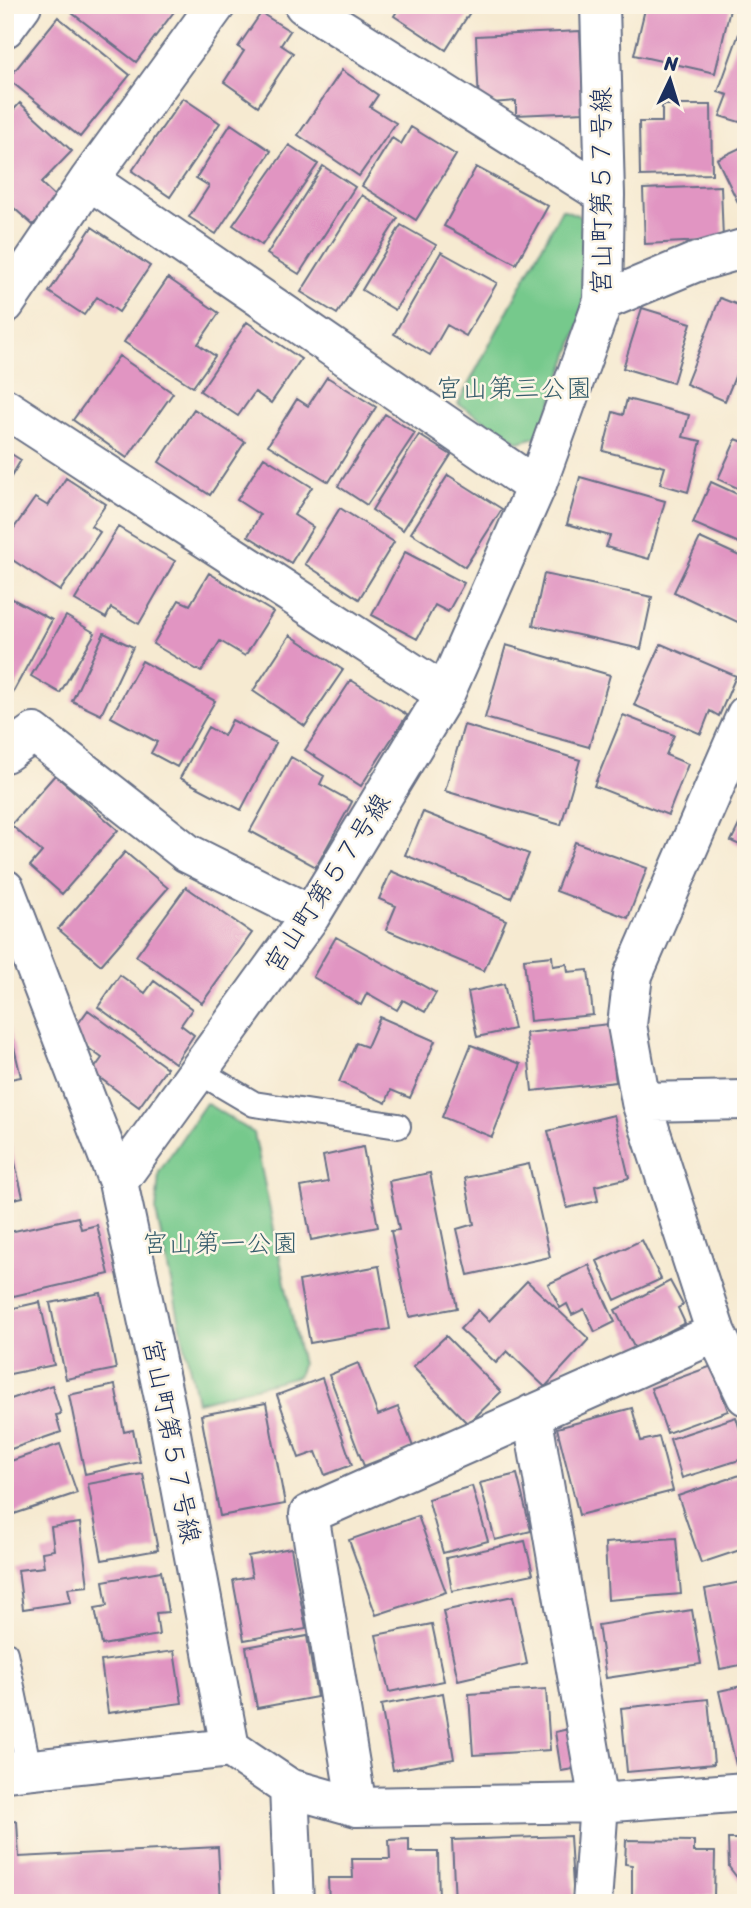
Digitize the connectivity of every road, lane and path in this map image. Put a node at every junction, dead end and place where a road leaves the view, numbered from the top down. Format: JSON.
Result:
{"nodes":[{"id":1,"x":22,"y":5,"type":"edge"},
{"id":2,"x":216,"y":5,"type":"edge"},
{"id":3,"x":304,"y":5,"type":"edge"},
{"id":4,"x":600,"y":5,"type":"edge"},
{"id":5,"x":5,"y":29,"type":"edge"},
{"id":6,"x":89,"y":180,"type":"junction"},
{"id":7,"x":605,"y":195,"type":"junction"},
{"id":8,"x":746,"y":248,"type":"edge"},
{"id":9,"x":603,"y":301,"type":"junction"},
{"id":10,"x":5,"y":304,"type":"edge"},
{"id":11,"x":5,"y":408,"type":"edge"},
{"id":12,"x":536,"y":487,"type":"junction"},
{"id":13,"x":445,"y":694,"type":"junction"},
{"id":14,"x":746,"y":715,"type":"edge"},
{"id":15,"x":5,"y":753,"type":"edge"},
{"id":16,"x":5,"y":889,"type":"edge"},
{"id":17,"x":312,"y":915,"type":"junction"},
{"id":18,"x":198,"y":1072,"type":"junction"},
{"id":19,"x":746,"y":1100,"type":"edge"},
{"id":20,"x":641,"y":1102,"type":"junction"},
{"id":21,"x":398,"y":1126,"type":"dead end"},
{"id":22,"x":118,"y":1182,"type":"junction"},
{"id":23,"x":716,"y":1333,"type":"junction"},
{"id":24,"x":746,"y":1396,"type":"edge"},
{"id":25,"x":532,"y":1414,"type":"junction"},
{"id":26,"x":5,"y":1653,"type":"edge"},
{"id":27,"x":230,"y":1748,"type":"junction"},
{"id":28,"x":17,"y":1771,"type":"edge"},
{"id":29,"x":289,"y":1787,"type":"junction"},
{"id":30,"x":746,"y":1792,"type":"edge"},
{"id":31,"x":599,"y":1803,"type":"junction"},
{"id":32,"x":357,"y":1807,"type":"junction"},
{"id":33,"x":294,"y":1903,"type":"edge"},
{"id":34,"x":592,"y":1903,"type":"edge"}],
"edges":[{"from":1,"to":5,"type":"street"},
{"from":2,"to":6,"type":"street"},
{"from":3,"to":7,"type":"street"},
{"from":4,"to":7,"type":"street","name":"宮山町第５７号線"},
{"from":6,"to":10,"type":"street"},
{"from":6,"to":12,"type":"street"},
{"from":7,"to":9,"type":"street","name":"宮山町第５７号線"},
{"from":8,"to":9,"type":"street"},
{"from":9,"to":12,"type":"street","name":"宮山町第５７号線"},
{"from":11,"to":13,"type":"street"},
{"from":12,"to":13,"type":"street","name":"宮山町第５７号線"},
{"from":13,"to":17,"type":"street","name":"宮山町第５７号線"},
{"from":14,"to":20,"type":"street"},
{"from":15,"to":17,"type":"street"},
{"from":16,"to":22,"type":"street"},
{"from":17,"to":18,"type":"street","name":"宮山町第５７号線"},
{"from":18,"to":21,"type":"lane"},
{"from":18,"to":22,"type":"street","name":"宮山町第５７号線"},
{"from":19,"to":20,"type":"street"},
{"from":20,"to":23,"type":"street"},
{"from":22,"to":27,"type":"street","name":"宮山町第５７号線"},
{"from":23,"to":24,"type":"street"},
{"from":23,"to":25,"type":"street"},
{"from":25,"to":31,"type":"street"},
{"from":25,"to":32,"type":"street"},
{"from":26,"to":28,"type":"lane"},
{"from":27,"to":28,"type":"street"},
{"from":27,"to":29,"type":"street"},
{"from":29,"to":32,"type":"street"},
{"from":29,"to":33,"type":"street"},
{"from":30,"to":31,"type":"street"},
{"from":31,"to":32,"type":"street"},
{"from":31,"to":34,"type":"street"}]}
